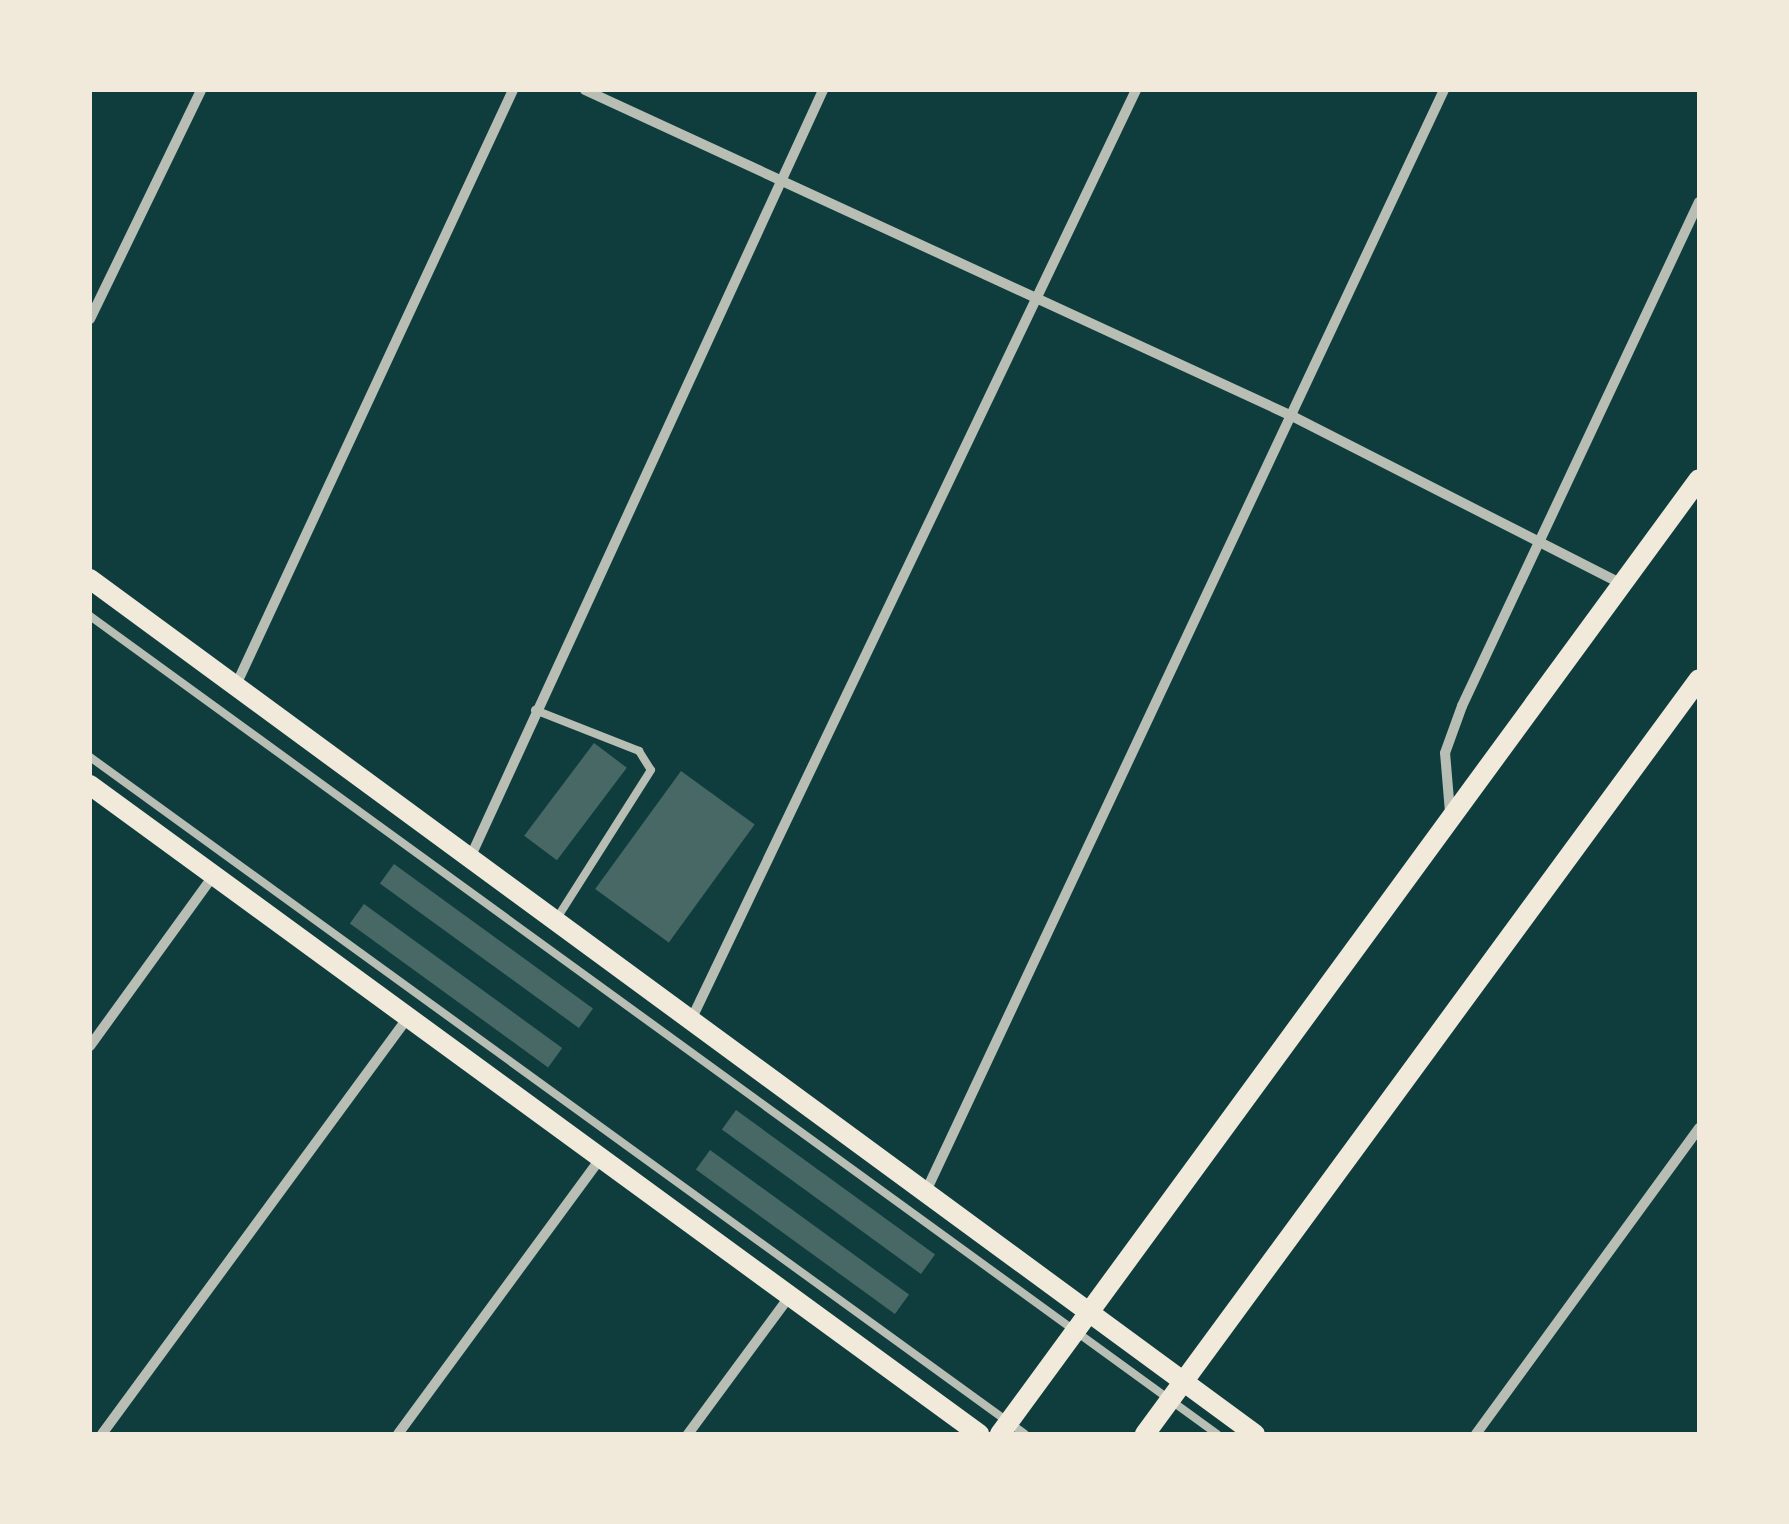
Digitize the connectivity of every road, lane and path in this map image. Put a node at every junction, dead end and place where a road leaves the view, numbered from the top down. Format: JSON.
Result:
{"nodes":[{"id":1,"x":201,"y":90,"type":"edge"},
{"id":2,"x":513,"y":90,"type":"edge"},
{"id":3,"x":585,"y":90,"type":"edge"},
{"id":4,"x":823,"y":90,"type":"edge"},
{"id":5,"x":1136,"y":90,"type":"edge"},
{"id":6,"x":1444,"y":90,"type":"edge"},
{"id":7,"x":781,"y":180,"type":"junction"},
{"id":8,"x":1699,"y":202,"type":"edge"},
{"id":9,"x":1040,"y":301,"type":"junction"},
{"id":10,"x":90,"y":319,"type":"edge"},
{"id":11,"x":1294,"y":417,"type":"junction"},
{"id":12,"x":1699,"y":479,"type":"edge"},
{"id":13,"x":1539,"y":539,"type":"junction"},
{"id":14,"x":90,"y":580,"type":"edge"},
{"id":15,"x":1623,"y":585,"type":"junction"},
{"id":16,"x":90,"y":616,"type":"edge"},
{"id":17,"x":1699,"y":679,"type":"edge"},
{"id":18,"x":236,"y":686,"type":"junction"},
{"id":19,"x":534,"y":710,"type":"junction"},
{"id":20,"x":90,"y":756,"type":"edge"},
{"id":21,"x":90,"y":784,"type":"edge"},
{"id":22,"x":1450,"y":812,"type":"junction"},
{"id":23,"x":470,"y":858,"type":"junction"},
{"id":24,"x":214,"y":875,"type":"junction"},
{"id":25,"x":557,"y":918,"type":"junction"},
{"id":26,"x":692,"y":1018,"type":"junction"},
{"id":27,"x":406,"y":1020,"type":"junction"},
{"id":28,"x":90,"y":1046,"type":"edge"},
{"id":29,"x":1699,"y":1128,"type":"edge"},
{"id":30,"x":599,"y":1160,"type":"junction"},
{"id":31,"x":927,"y":1189,"type":"junction"},
{"id":32,"x":786,"y":1301,"type":"junction"},
{"id":33,"x":1093,"y":1314,"type":"junction"},
{"id":34,"x":1076,"y":1336,"type":"junction"},
{"id":35,"x":1178,"y":1392,"type":"junction"},
{"id":36,"x":1011,"y":1430,"type":"edge"},
{"id":37,"x":102,"y":1434,"type":"edge"},
{"id":38,"x":398,"y":1434,"type":"edge"},
{"id":39,"x":688,"y":1434,"type":"edge"},
{"id":40,"x":979,"y":1434,"type":"edge"},
{"id":41,"x":1145,"y":1434,"type":"edge"},
{"id":42,"x":1217,"y":1434,"type":"edge"},
{"id":43,"x":1255,"y":1434,"type":"edge"},
{"id":44,"x":1476,"y":1434,"type":"edge"}],
"edges":[{"from":1,"to":10,"type":"street"},
{"from":2,"to":18,"type":"street"},
{"from":3,"to":7,"type":"street"},
{"from":4,"to":7,"type":"street"},
{"from":5,"to":9,"type":"street"},
{"from":6,"to":11,"type":"street"},
{"from":7,"to":9,"type":"street"},
{"from":7,"to":19,"type":"street"},
{"from":8,"to":13,"type":"street"},
{"from":9,"to":11,"type":"street"},
{"from":9,"to":26,"type":"street"},
{"from":11,"to":13,"type":"street"},
{"from":11,"to":31,"type":"street"},
{"from":12,"to":15,"type":"main road"},
{"from":13,"to":15,"type":"street"},
{"from":13,"to":22,"type":"street"},
{"from":14,"to":18,"type":"main road"},
{"from":15,"to":22,"type":"main road"},
{"from":16,"to":34,"type":"lane"},
{"from":17,"to":35,"type":"main road"},
{"from":18,"to":23,"type":"main road"},
{"from":19,"to":23,"type":"street"},
{"from":19,"to":25,"type":"lane"},
{"from":20,"to":36,"type":"lane"},
{"from":21,"to":24,"type":"main road"},
{"from":22,"to":33,"type":"main road"},
{"from":23,"to":25,"type":"main road"},
{"from":24,"to":27,"type":"main road"},
{"from":24,"to":28,"type":"street"},
{"from":25,"to":26,"type":"main road"},
{"from":26,"to":31,"type":"main road"},
{"from":27,"to":30,"type":"main road"},
{"from":27,"to":37,"type":"street"},
{"from":29,"to":44,"type":"street"},
{"from":30,"to":32,"type":"main road"},
{"from":30,"to":38,"type":"street"},
{"from":31,"to":33,"type":"main road"},
{"from":32,"to":39,"type":"street"},
{"from":32,"to":40,"type":"main road"},
{"from":33,"to":34,"type":"main road"},
{"from":33,"to":35,"type":"main road"},
{"from":34,"to":35,"type":"lane"},
{"from":34,"to":36,"type":"main road"},
{"from":35,"to":41,"type":"main road"},
{"from":35,"to":42,"type":"lane"},
{"from":35,"to":43,"type":"main road"}]}
